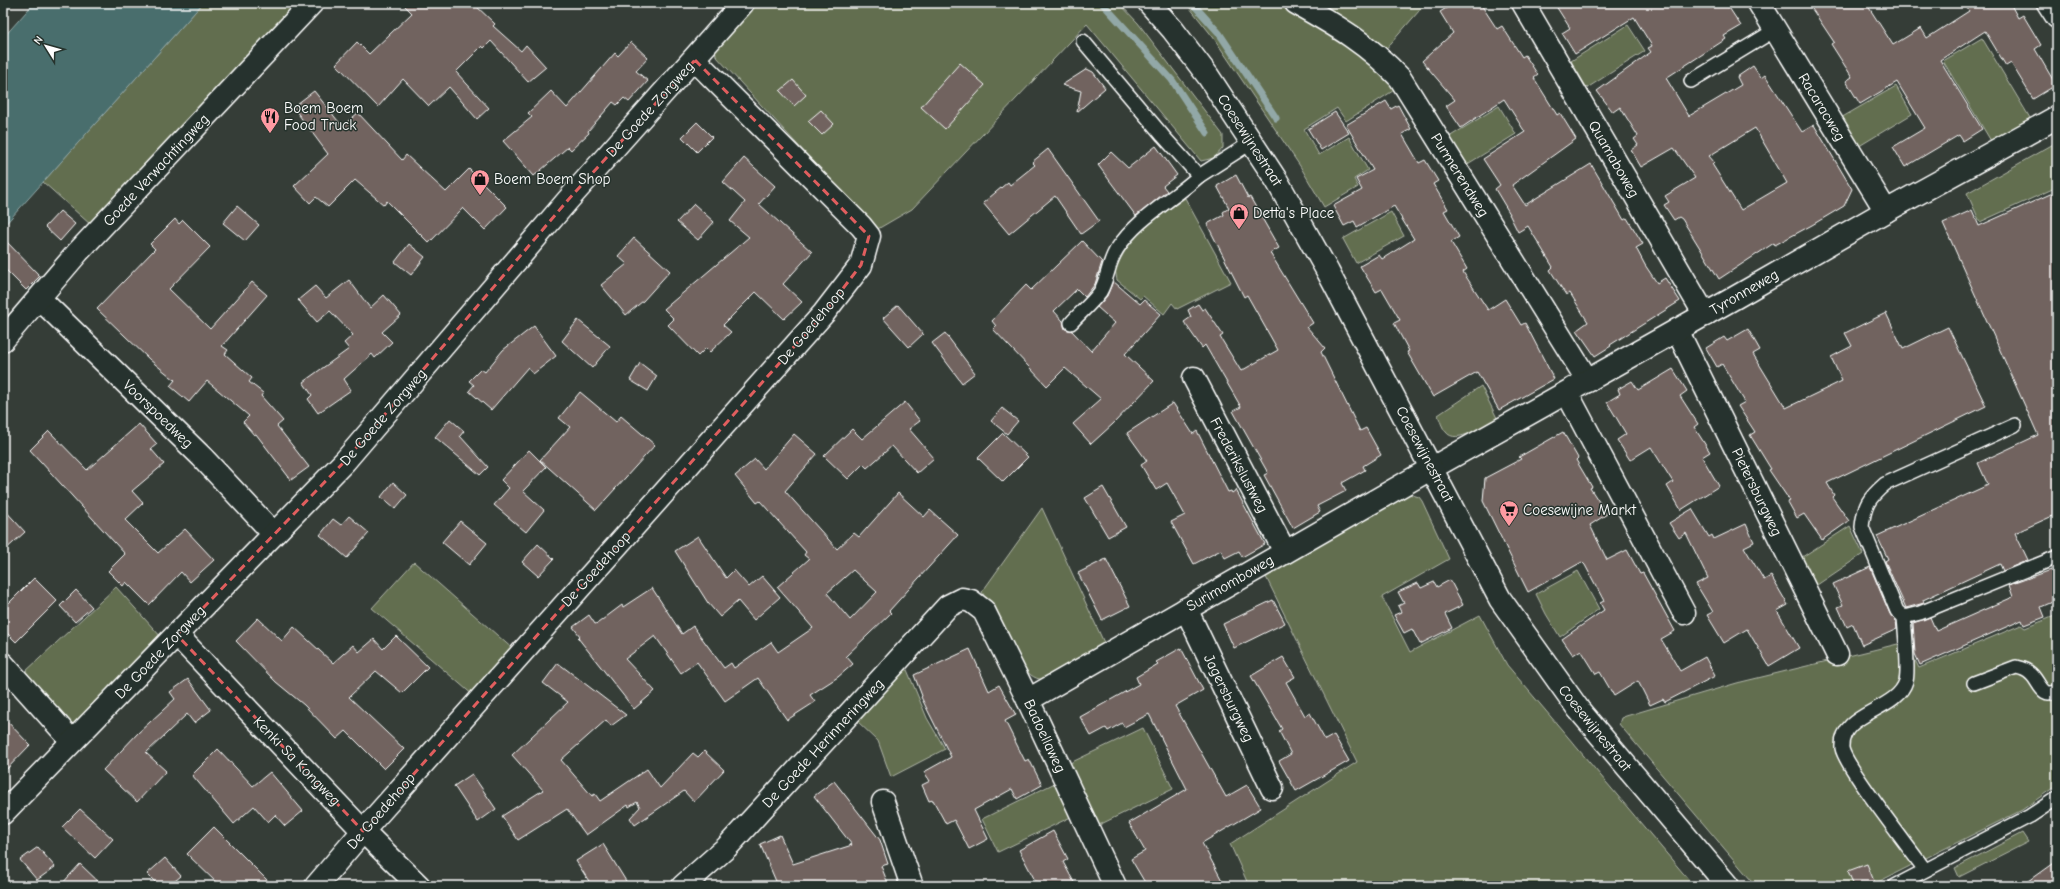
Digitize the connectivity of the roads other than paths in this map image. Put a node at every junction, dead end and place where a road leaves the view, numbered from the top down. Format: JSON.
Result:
{"nodes":[{"id":1,"x":312,"y":3,"type":"edge"},
{"id":2,"x":743,"y":3,"type":"edge"},
{"id":3,"x":1149,"y":3,"type":"edge"},
{"id":4,"x":1296,"y":3,"type":"edge"},
{"id":5,"x":1523,"y":3,"type":"edge"},
{"id":6,"x":1759,"y":3,"type":"edge"},
{"id":7,"x":2048,"y":3,"type":"edge"},
{"id":8,"x":2057,"y":17,"type":"edge"},
{"id":9,"x":1775,"y":30,"type":"junction"},
{"id":10,"x":1084,"y":40,"type":"dead end"},
{"id":11,"x":695,"y":60,"type":"junction"},
{"id":12,"x":1691,"y":81,"type":"dead end"},
{"id":13,"x":2057,"y":117,"type":"edge"},
{"id":14,"x":1252,"y":142,"type":"junction"},
{"id":15,"x":1199,"y":176,"type":"junction"},
{"id":16,"x":1886,"y":211,"type":"junction"},
{"id":17,"x":40,"y":299,"type":"junction"},
{"id":18,"x":1705,"y":315,"type":"junction"},
{"id":19,"x":1070,"y":323,"type":"dead end"},
{"id":20,"x":1677,"y":330,"type":"junction"},
{"id":21,"x":3,"y":340,"type":"edge"},
{"id":22,"x":1194,"y":378,"type":"dead end"},
{"id":23,"x":1588,"y":381,"type":"junction"},
{"id":24,"x":1567,"y":393,"type":"junction"},
{"id":25,"x":2015,"y":425,"type":"dead end"},
{"id":26,"x":1432,"y":468,"type":"junction"},
{"id":27,"x":273,"y":533,"type":"junction"},
{"id":28,"x":1284,"y":552,"type":"junction"},
{"id":29,"x":2057,"y":557,"type":"edge"},
{"id":30,"x":962,"y":599,"type":"joint"},
{"id":31,"x":1186,"y":609,"type":"junction"},
{"id":32,"x":1684,"y":613,"type":"dead end"},
{"id":33,"x":1904,"y":617,"type":"junction"},
{"id":34,"x":177,"y":635,"type":"junction"},
{"id":35,"x":1837,"y":654,"type":"dead end"},
{"id":36,"x":3,"y":664,"type":"edge"},
{"id":37,"x":1974,"y":683,"type":"dead end"},
{"id":38,"x":2057,"y":691,"type":"edge"},
{"id":39,"x":1028,"y":700,"type":"junction"},
{"id":40,"x":72,"y":741,"type":"junction"},
{"id":41,"x":1272,"y":788,"type":"dead end"},
{"id":42,"x":2057,"y":798,"type":"edge"},
{"id":43,"x":883,"y":802,"type":"dead end"},
{"id":44,"x":3,"y":813,"type":"edge"},
{"id":45,"x":363,"y":831,"type":"junction"},
{"id":46,"x":1926,"y":870,"type":"junction"},
{"id":47,"x":316,"y":886,"type":"edge"},
{"id":48,"x":419,"y":886,"type":"edge"},
{"id":49,"x":683,"y":886,"type":"edge"},
{"id":50,"x":912,"y":886,"type":"edge"},
{"id":51,"x":1115,"y":886,"type":"edge"},
{"id":52,"x":1728,"y":886,"type":"edge"},
{"id":53,"x":1895,"y":886,"type":"edge"}],
"edges":[{"from":1,"to":17,"type":"street","name":"Goede Verwachtingweg"},
{"from":2,"to":11,"type":"street","name":"De Goede Zorgweg"},
{"from":3,"to":14,"type":"street","name":"Coesewijnestraat"},
{"from":4,"to":23,"type":"street","name":"Purmerendweg"},
{"from":5,"to":18,"type":"street","name":"Quamaboweg"},
{"from":6,"to":9,"type":"street","name":"Racaracweg"},
{"from":7,"to":8,"type":"street"},
{"from":9,"to":12,"type":"lane"},
{"from":9,"to":16,"type":"street","name":"Racaracweg"},
{"from":10,"to":15,"type":"lane"},
{"from":11,"to":27,"type":"street","name":"De Goede Zorgweg"},
{"from":11,"to":45,"type":"street","name":"De Goedehoop"},
{"from":13,"to":16,"type":"street","name":"Tyronneweg"},
{"from":14,"to":15,"type":"lane"},
{"from":14,"to":26,"type":"street","name":"Coesewijnestraat"},
{"from":15,"to":19,"type":"lane"},
{"from":16,"to":18,"type":"street","name":"Tyronneweg"},
{"from":17,"to":21,"type":"street","name":"Goede Verwachtingweg"},
{"from":17,"to":27,"type":"street","name":"Voorspoedweg"},
{"from":18,"to":20,"type":"street","name":"Tyronneweg"},
{"from":20,"to":23,"type":"street","name":"Tyronneweg"},
{"from":20,"to":35,"type":"street","name":"Pietersburgweg"},
{"from":22,"to":28,"type":"street","name":"Frederikslustweg"},
{"from":23,"to":24,"type":"street","name":"Tyronneweg"},
{"from":24,"to":26,"type":"street","name":"Tyronneweg"},
{"from":24,"to":32,"type":"street"},
{"from":25,"to":33,"type":"lane"},
{"from":26,"to":28,"type":"street","name":"Surimomboweg"},
{"from":26,"to":52,"type":"street","name":"Coesewijnestraat"},
{"from":27,"to":34,"type":"street","name":"De Goede Zorgweg"},
{"from":28,"to":31,"type":"street","name":"Surimomboweg"},
{"from":29,"to":33,"type":"lane"},
{"from":30,"to":39,"type":"street","name":"Badoellaweg"},
{"from":30,"to":49,"type":"street","name":"De Goede Herinneringweg"},
{"from":31,"to":39,"type":"street","name":"Surimomboweg"},
{"from":31,"to":41,"type":"street","name":"Jagersburgweg"},
{"from":33,"to":46,"type":"lane"},
{"from":34,"to":40,"type":"street","name":"De Goede Zorgweg"},
{"from":34,"to":45,"type":"street","name":"Kenki Sa Kongweg"},
{"from":36,"to":40,"type":"street"},
{"from":37,"to":38,"type":"lane"},
{"from":39,"to":51,"type":"street","name":"Badoellaweg"},
{"from":40,"to":44,"type":"street","name":"De Goede Zorgweg"},
{"from":42,"to":46,"type":"lane"},
{"from":43,"to":50,"type":"street"},
{"from":45,"to":47,"type":"street","name":"De Goedehoop"},
{"from":45,"to":48,"type":"street","name":"Kenki Sa Kongweg"},
{"from":46,"to":53,"type":"lane"}]}
